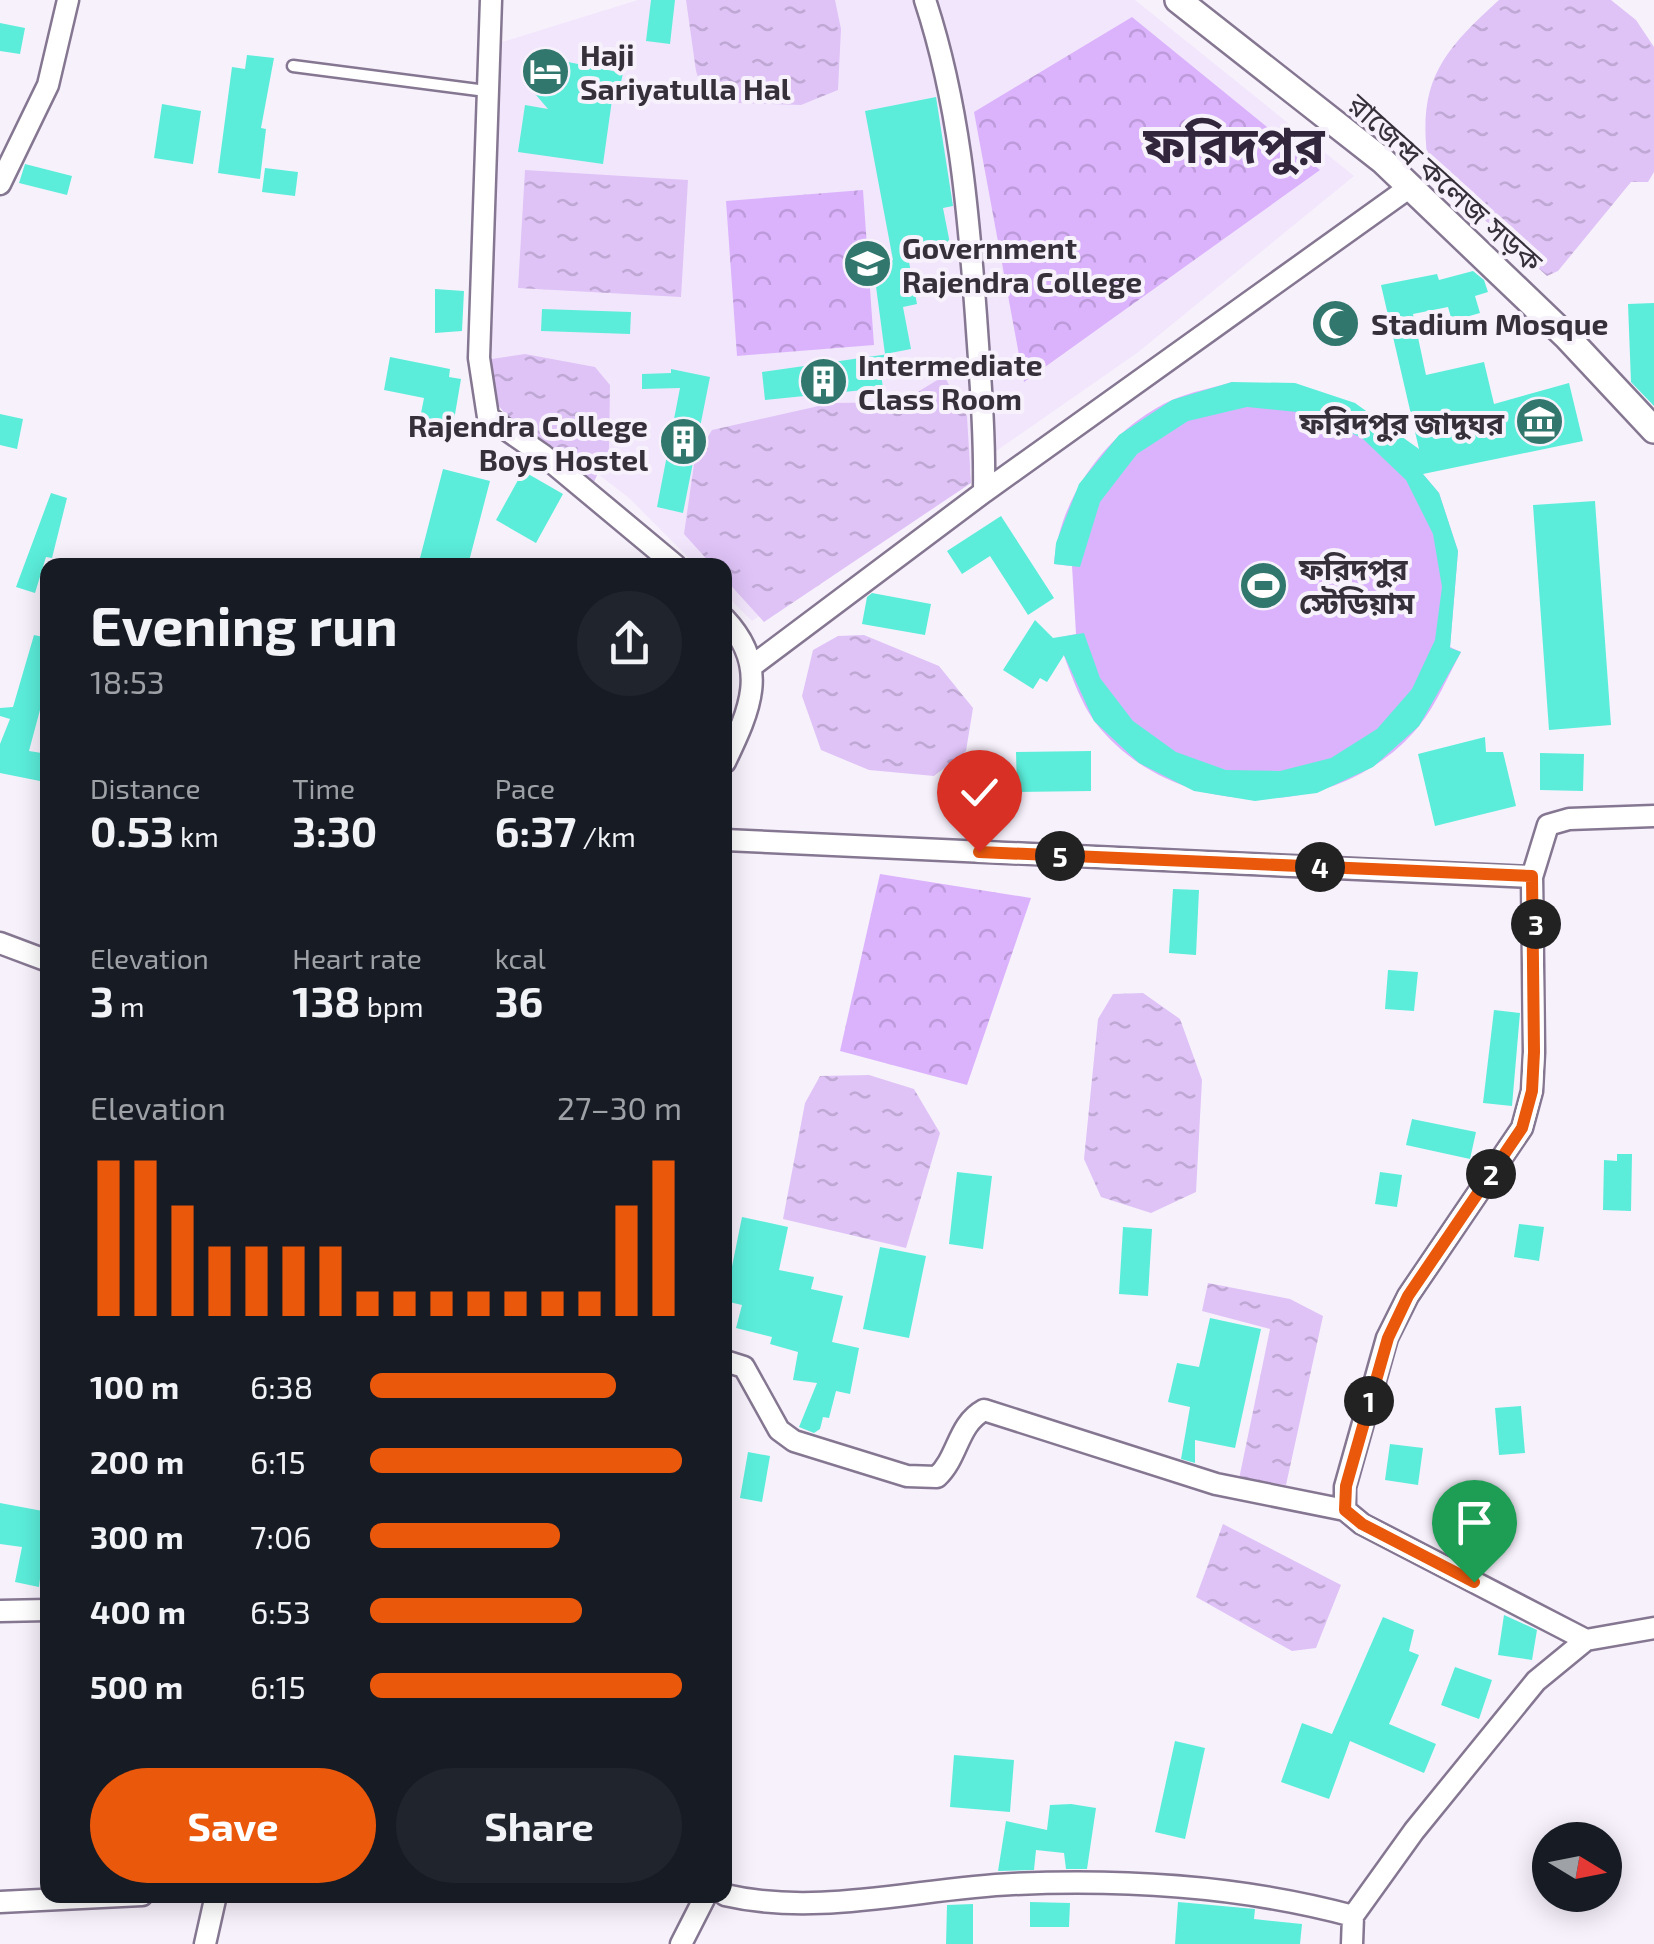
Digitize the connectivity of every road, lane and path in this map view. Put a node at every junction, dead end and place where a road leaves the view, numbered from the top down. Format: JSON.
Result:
{"nodes":[{"id":1,"x":68,"y":0,"type":"edge"},
{"id":2,"x":491,"y":0,"type":"edge"},
{"id":3,"x":924,"y":0,"type":"edge"},
{"id":4,"x":1178,"y":0,"type":"edge"},
{"id":5,"x":293,"y":66,"type":"dead end"},
{"id":6,"x":486,"y":91,"type":"junction"},
{"id":7,"x":0,"y":184,"type":"edge"},
{"id":8,"x":1410,"y":187,"type":"junction"},
{"id":9,"x":1654,"y":430,"type":"edge"},
{"id":10,"x":984,"y":492,"type":"junction"},
{"id":11,"x":667,"y":558,"type":"edge"},
{"id":12,"x":732,"y":626,"type":"edge"},
{"id":13,"x":752,"y":666,"type":"junction"},
{"id":14,"x":732,"y":747,"type":"edge"},
{"id":15,"x":1654,"y":816,"type":"edge"},
{"id":16,"x":732,"y":840,"type":"edge"},
{"id":17,"x":1532,"y":876,"type":"junction"},
{"id":18,"x":0,"y":943,"type":"edge"},
{"id":19,"x":40,"y":959,"type":"edge"},
{"id":20,"x":732,"y":1363,"type":"edge"},
{"id":21,"x":1345,"y":1510,"type":"junction"},
{"id":22,"x":40,"y":1610,"type":"edge"},
{"id":23,"x":0,"y":1611,"type":"edge"},
{"id":24,"x":1654,"y":1628,"type":"edge"},
{"id":25,"x":1586,"y":1640,"type":"junction"},
{"id":26,"x":732,"y":1895,"type":"edge"},
{"id":27,"x":40,"y":1900,"type":"edge"},
{"id":28,"x":0,"y":1902,"type":"edge"},
{"id":29,"x":214,"y":1903,"type":"edge"},
{"id":30,"x":702,"y":1903,"type":"edge"},
{"id":31,"x":1352,"y":1916,"type":"junction"},
{"id":32,"x":205,"y":1944,"type":"edge"},
{"id":33,"x":681,"y":1944,"type":"edge"},
{"id":34,"x":1352,"y":1944,"type":"edge"}],
"edges":[{"from":1,"to":7,"type":"street"},
{"from":2,"to":6,"type":"street"},
{"from":3,"to":10,"type":"street"},
{"from":4,"to":8,"type":"street","name":"রাজেন্দ্র কলেজ সড়ক"},
{"from":5,"to":6,"type":"lane"},
{"from":6,"to":11,"type":"street"},
{"from":8,"to":9,"type":"street","name":"রাজেন্দ্র কলেজ সড়ক"},
{"from":8,"to":10,"type":"street"},
{"from":10,"to":13,"type":"street"},
{"from":12,"to":13,"type":"street"},
{"from":13,"to":14,"type":"street"},
{"from":15,"to":17,"type":"street"},
{"from":16,"to":17,"type":"street"},
{"from":17,"to":21,"type":"street"},
{"from":18,"to":19,"type":"street"},
{"from":20,"to":21,"type":"street"},
{"from":21,"to":25,"type":"street"},
{"from":22,"to":23,"type":"street"},
{"from":24,"to":25,"type":"street"},
{"from":25,"to":31,"type":"street"},
{"from":26,"to":31,"type":"street"},
{"from":27,"to":28,"type":"street"},
{"from":29,"to":32,"type":"street"},
{"from":30,"to":33,"type":"street"},
{"from":31,"to":34,"type":"street"}]}
